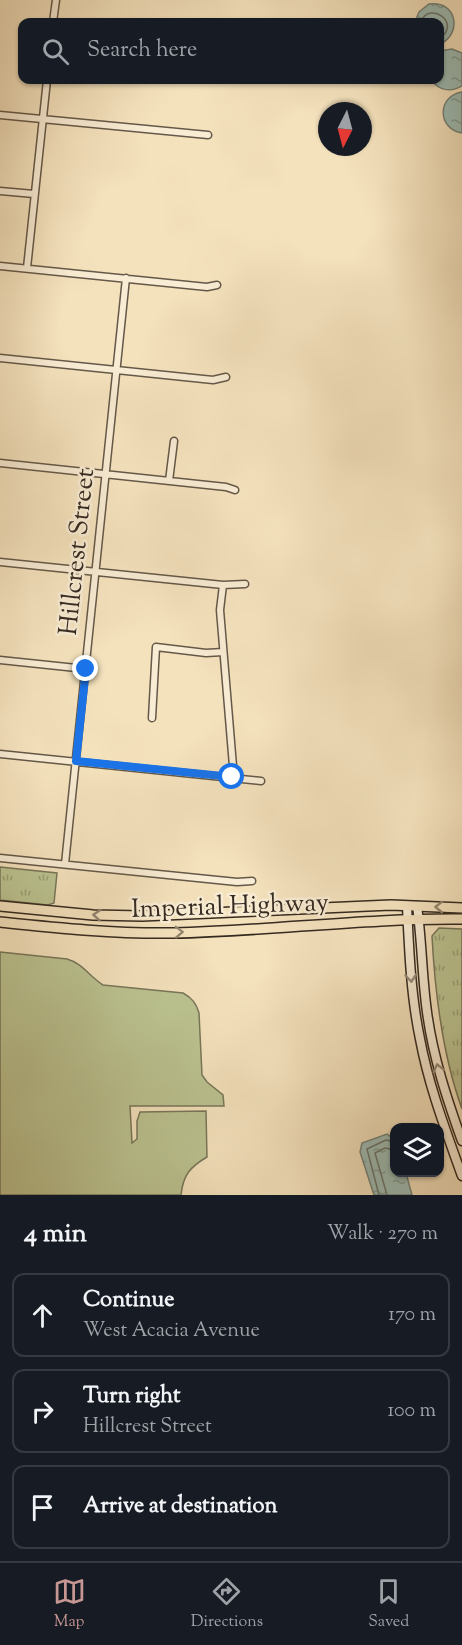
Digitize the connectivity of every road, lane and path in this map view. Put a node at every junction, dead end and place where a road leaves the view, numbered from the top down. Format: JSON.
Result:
{"nodes":[{"id":1,"x":56,"y":0,"type":"edge"},
{"id":2,"x":54,"y":18,"type":"edge"},
{"id":3,"x":47,"y":84,"type":"edge"},
{"id":4,"x":0,"y":115,"type":"edge"},
{"id":5,"x":43,"y":120,"type":"junction"},
{"id":6,"x":208,"y":135,"type":"dead end"},
{"id":7,"x":0,"y":191,"type":"edge"},
{"id":8,"x":34,"y":194,"type":"junction"},
{"id":9,"x":0,"y":266,"type":"edge"},
{"id":10,"x":27,"y":268,"type":"junction"},
{"id":11,"x":126,"y":278,"type":"junction"},
{"id":12,"x":217,"y":285,"type":"dead end"},
{"id":13,"x":0,"y":358,"type":"edge"},
{"id":14,"x":117,"y":370,"type":"junction"},
{"id":15,"x":226,"y":377,"type":"dead end"},
{"id":16,"x":174,"y":441,"type":"dead end"},
{"id":17,"x":0,"y":463,"type":"edge"},
{"id":18,"x":106,"y":474,"type":"junction"},
{"id":19,"x":169,"y":481,"type":"junction"},
{"id":20,"x":235,"y":490,"type":"dead end"},
{"id":21,"x":0,"y":562,"type":"edge"},
{"id":22,"x":96,"y":572,"type":"junction"},
{"id":23,"x":245,"y":584,"type":"dead end"},
{"id":24,"x":223,"y":585,"type":"junction"},
{"id":25,"x":223,"y":652,"type":"junction"},
{"id":26,"x":0,"y":660,"type":"edge"},
{"id":27,"x":86,"y":669,"type":"junction"},
{"id":28,"x":152,"y":718,"type":"dead end"},
{"id":29,"x":0,"y":754,"type":"edge"},
{"id":30,"x":76,"y":761,"type":"junction"},
{"id":31,"x":232,"y":777,"type":"junction"},
{"id":32,"x":261,"y":781,"type":"dead end"},
{"id":33,"x":0,"y":858,"type":"edge"},
{"id":34,"x":65,"y":864,"type":"junction"},
{"id":35,"x":252,"y":881,"type":"dead end"},
{"id":36,"x":0,"y":906,"type":"edge"},
{"id":37,"x":412,"y":906,"type":"junction"},
{"id":38,"x":462,"y":908,"type":"edge"},
{"id":39,"x":56,"y":912,"type":"junction"},
{"id":40,"x":418,"y":919,"type":"junction"},
{"id":41,"x":462,"y":919,"type":"edge"},
{"id":42,"x":408,"y":920,"type":"junction"},
{"id":43,"x":0,"y":922,"type":"edge"},
{"id":44,"x":16,"y":924,"type":"junction"},
{"id":45,"x":462,"y":1141,"type":"edge"},
{"id":46,"x":462,"y":1176,"type":"edge"}],
"edges":[{"from":1,"to":2,"type":"street"},
{"from":3,"to":5,"type":"street"},
{"from":4,"to":5,"type":"street"},
{"from":5,"to":6,"type":"street"},
{"from":5,"to":8,"type":"street"},
{"from":7,"to":8,"type":"street"},
{"from":8,"to":10,"type":"street"},
{"from":9,"to":10,"type":"street"},
{"from":10,"to":11,"type":"street"},
{"from":11,"to":12,"type":"street"},
{"from":11,"to":14,"type":"street","name":"Hillcrest Street"},
{"from":13,"to":14,"type":"street"},
{"from":14,"to":15,"type":"street"},
{"from":14,"to":18,"type":"street","name":"Hillcrest Street"},
{"from":16,"to":19,"type":"street"},
{"from":17,"to":18,"type":"street"},
{"from":18,"to":19,"type":"street"},
{"from":18,"to":22,"type":"street","name":"Hillcrest Street"},
{"from":19,"to":20,"type":"street"},
{"from":21,"to":22,"type":"street"},
{"from":22,"to":24,"type":"street"},
{"from":22,"to":27,"type":"street","name":"Hillcrest Street"},
{"from":23,"to":24,"type":"street"},
{"from":24,"to":25,"type":"street"},
{"from":25,"to":28,"type":"street"},
{"from":25,"to":31,"type":"street"},
{"from":26,"to":27,"type":"street"},
{"from":27,"to":30,"type":"street","name":"Hillcrest Street"},
{"from":29,"to":30,"type":"street"},
{"from":30,"to":31,"type":"street"},
{"from":30,"to":34,"type":"street","name":"Hillcrest Street"},
{"from":31,"to":32,"type":"street"},
{"from":33,"to":34,"type":"street"},
{"from":34,"to":35,"type":"street"},
{"from":36,"to":39,"type":"main road","name":"Imperial Highway"},
{"from":38,"to":37,"type":"main road","name":"Imperial Highway","one_way":true},
{"from":37,"to":39,"type":"main road","name":"Imperial Highway","one_way":true},
{"from":37,"to":40,"type":"main road"},
{"from":37,"to":42,"type":"main road"},
{"from":39,"to":44,"type":"main road"},
{"from":40,"to":41,"type":"main road","name":"Imperial Highway"},
{"from":40,"to":42,"type":"main road","name":"Imperial Highway"},
{"from":45,"to":40,"type":"main road","one_way":true},
{"from":44,"to":42,"type":"main road","name":"Imperial Highway","one_way":true},
{"from":42,"to":46,"type":"main road","one_way":true},
{"from":43,"to":44,"type":"main road","name":"Imperial Highway"}]}
